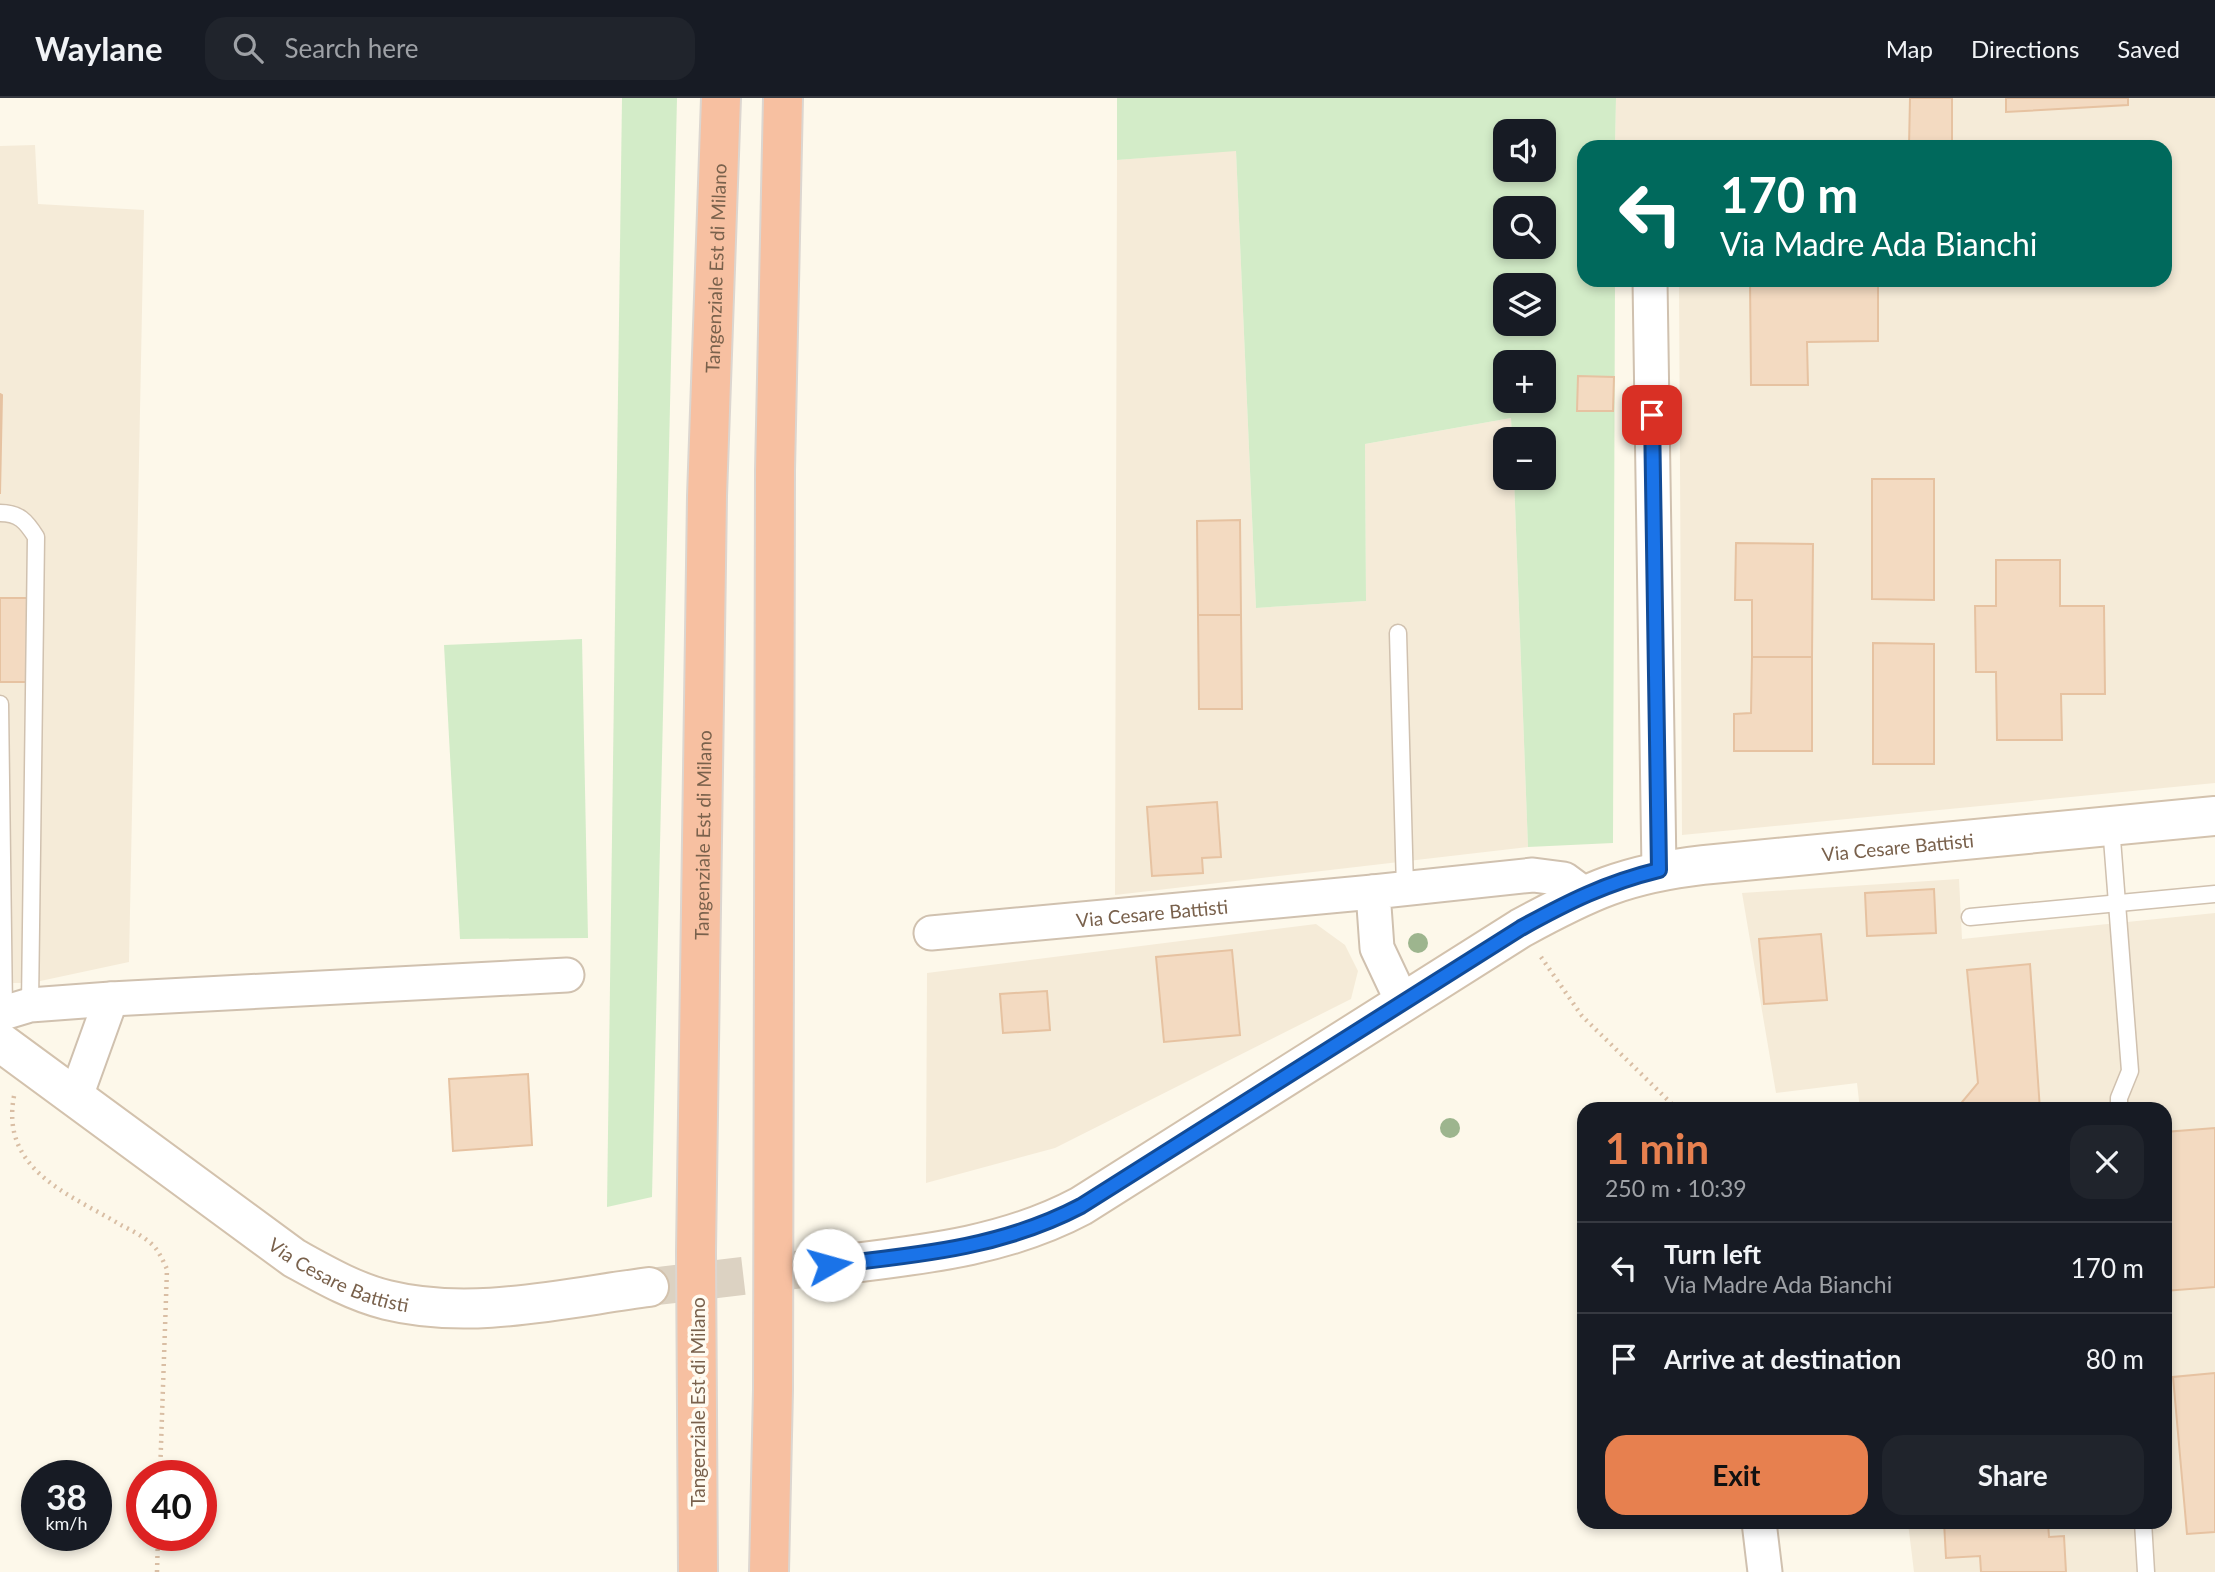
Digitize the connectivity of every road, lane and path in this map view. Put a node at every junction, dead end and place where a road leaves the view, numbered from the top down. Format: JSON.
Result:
{"nodes":[{"id":1,"x":721,"y":98,"type":"edge"},
{"id":2,"x":783,"y":98,"type":"edge"},
{"id":3,"x":1650,"y":287,"type":"edge"},
{"id":4,"x":0,"y":513,"type":"edge"},
{"id":5,"x":1398,"y":633,"type":"dead end"},
{"id":6,"x":0,"y":704,"type":"edge"},
{"id":7,"x":2215,"y":816,"type":"edge"},
{"id":8,"x":2111,"y":826,"type":"junction"},
{"id":9,"x":1659,"y":870,"type":"junction"},
{"id":10,"x":1389,"y":890,"type":"junction"},
{"id":11,"x":1583,"y":894,"type":"junction"},
{"id":12,"x":2215,"y":894,"type":"edge"},
{"id":13,"x":2117,"y":903,"type":"junction"},
{"id":14,"x":1970,"y":917,"type":"dead end"},
{"id":15,"x":1521,"y":928,"type":"junction"},
{"id":16,"x":931,"y":933,"type":"dead end"},
{"id":17,"x":566,"y":975,"type":"dead end"},
{"id":18,"x":111,"y":999,"type":"junction"},
{"id":19,"x":1402,"y":1001,"type":"junction"},
{"id":20,"x":8,"y":1018,"type":"edge"},
{"id":21,"x":33,"y":1066,"type":"junction"},
{"id":22,"x":75,"y":1098,"type":"junction"},
{"id":23,"x":1670,"y":1102,"type":"edge"},
{"id":24,"x":2119,"y":1102,"type":"edge"},
{"id":25,"x":696,"y":1252,"type":"junction"},
{"id":26,"x":829,"y":1265,"type":"tunnel mouth"},
{"id":27,"x":649,"y":1287,"type":"tunnel mouth"},
{"id":28,"x":773,"y":1390,"type":"junction"},
{"id":29,"x":161,"y":1460,"type":"edge"},
{"id":30,"x":1760,"y":1529,"type":"edge"},
{"id":31,"x":2143,"y":1529,"type":"edge"},
{"id":32,"x":157,"y":1551,"type":"edge"},
{"id":33,"x":156,"y":1572,"type":"edge"},
{"id":34,"x":684,"y":1572,"type":"edge"},
{"id":35,"x":698,"y":1572,"type":"edge"},
{"id":36,"x":769,"y":1572,"type":"edge"},
{"id":37,"x":796,"y":1572,"type":"edge"},
{"id":38,"x":1765,"y":1572,"type":"edge"},
{"id":39,"x":2146,"y":1572,"type":"edge"}],
"edges":[{"from":1,"to":25,"type":"highway","name":"Tangenziale Est di Milano"},
{"from":2,"to":28,"type":"highway"},
{"from":3,"to":9,"type":"street"},
{"from":4,"to":20,"type":"lane"},
{"from":5,"to":10,"type":"lane"},
{"from":6,"to":20,"type":"lane"},
{"from":7,"to":8,"type":"street","name":"Via Cesare Battisti"},
{"from":8,"to":9,"type":"street","name":"Via Cesare Battisti"},
{"from":8,"to":13,"type":"lane"},
{"from":9,"to":11,"type":"street","name":"Via Cesare Battisti"},
{"from":10,"to":11,"type":"street","name":"Via Cesare Battisti"},
{"from":10,"to":16,"type":"street","name":"Via Cesare Battisti"},
{"from":10,"to":19,"type":"street"},
{"from":11,"to":15,"type":"street","name":"Via Cesare Battisti"},
{"from":12,"to":13,"type":"lane"},
{"from":13,"to":14,"type":"lane"},
{"from":13,"to":24,"type":"lane"},
{"from":15,"to":19,"type":"street","name":"Via Cesare Battisti"},
{"from":15,"to":23,"type":"path"},
{"from":17,"to":18,"type":"street"},
{"from":18,"to":20,"type":"street"},
{"from":18,"to":22,"type":"street"},
{"from":19,"to":26,"type":"street","name":"Via Cesare Battisti"},
{"from":20,"to":21,"type":"street","name":"Via Cesare Battisti"},
{"from":21,"to":22,"type":"street","name":"Via Cesare Battisti"},
{"from":21,"to":29,"type":"path"},
{"from":22,"to":27,"type":"street","name":"Via Cesare Battisti"},
{"from":25,"to":34,"type":"highway"},
{"from":25,"to":35,"type":"highway","name":"Tangenziale Est di Milano"},
{"from":28,"to":36,"type":"highway"},
{"from":28,"to":37,"type":"highway"},
{"from":30,"to":38,"type":"street"},
{"from":31,"to":39,"type":"lane"},
{"from":32,"to":33,"type":"path"}]}
